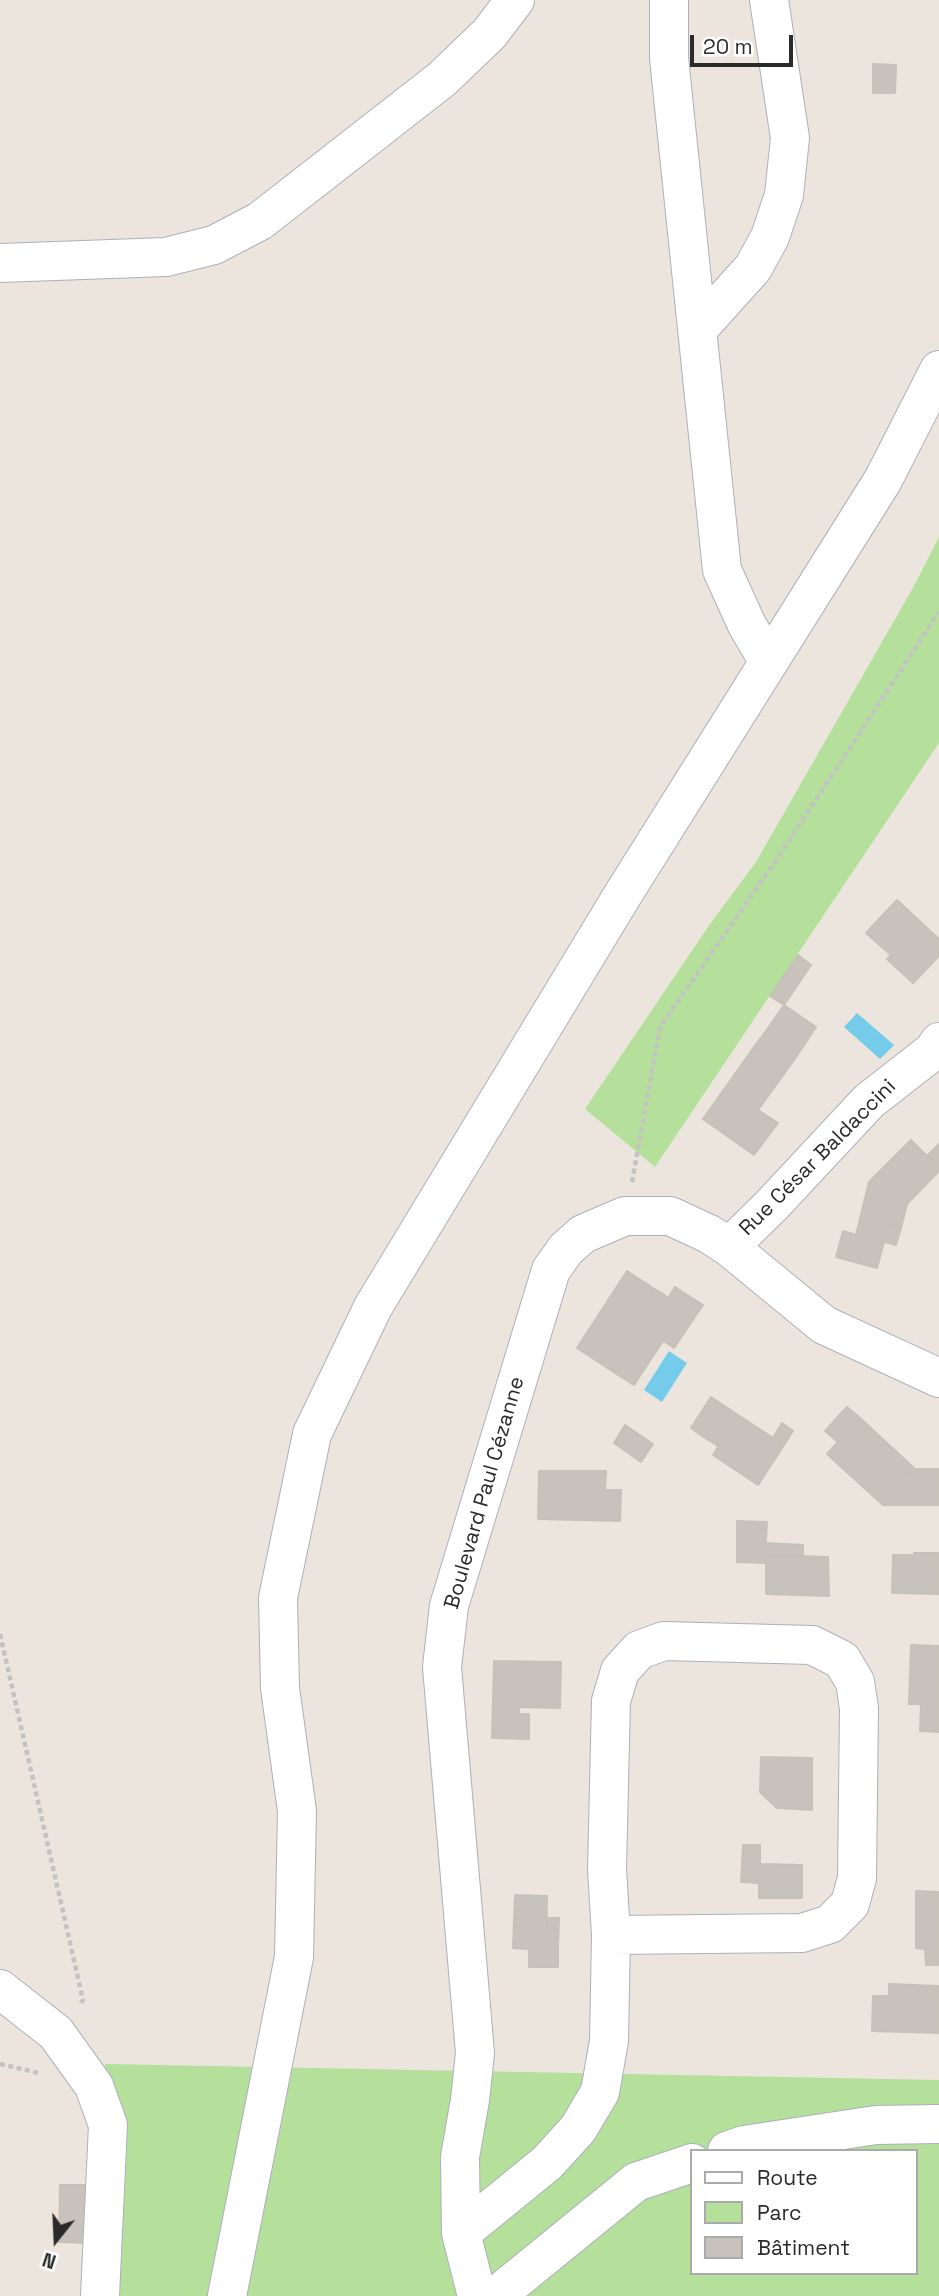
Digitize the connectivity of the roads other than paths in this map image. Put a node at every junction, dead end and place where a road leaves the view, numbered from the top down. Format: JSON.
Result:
{"nodes":[{"id":1,"x":515,"y":0,"type":"edge"},
{"id":2,"x":668,"y":0,"type":"edge"},
{"id":3,"x":769,"y":0,"type":"edge"},
{"id":4,"x":0,"y":263,"type":"edge"},
{"id":5,"x":698,"y":329,"type":"junction"},
{"id":6,"x":939,"y":370,"type":"edge"},
{"id":7,"x":769,"y":662,"type":"junction"},
{"id":8,"x":939,"y":1042,"type":"edge"},
{"id":9,"x":729,"y":1247,"type":"junction"},
{"id":10,"x":939,"y":1378,"type":"edge"},
{"id":11,"x":611,"y":1936,"type":"junction"},
{"id":12,"x":2,"y":1990,"type":"edge"},
{"id":13,"x":939,"y":2124,"type":"edge"},
{"id":14,"x":733,"y":2149,"type":"edge"},
{"id":15,"x":690,"y":2164,"type":"edge"},
{"id":16,"x":461,"y":2233,"type":"junction"},
{"id":17,"x":100,"y":2296,"type":"edge"},
{"id":18,"x":227,"y":2296,"type":"edge"},
{"id":19,"x":477,"y":2296,"type":"edge"},
{"id":20,"x":496,"y":2296,"type":"edge"}],
"edges":[{"from":1,"to":4,"type":"street"},
{"from":2,"to":5,"type":"street"},
{"from":3,"to":5,"type":"street"},
{"from":5,"to":7,"type":"street"},
{"from":6,"to":7,"type":"street"},
{"from":7,"to":18,"type":"street"},
{"from":8,"to":9,"type":"street","name":"Rue César Baldaccini"},
{"from":9,"to":10,"type":"street","name":"Boulevard Paul Cézanne"},
{"from":9,"to":16,"type":"street","name":"Boulevard Paul Cézanne"},
{"from":11,"to":11,"type":"street"},
{"from":11,"to":16,"type":"street"},
{"from":12,"to":17,"type":"street"},
{"from":13,"to":14,"type":"street"},
{"from":15,"to":20,"type":"street"},
{"from":16,"to":19,"type":"street","name":"Boulevard Paul Cézanne"}]}
